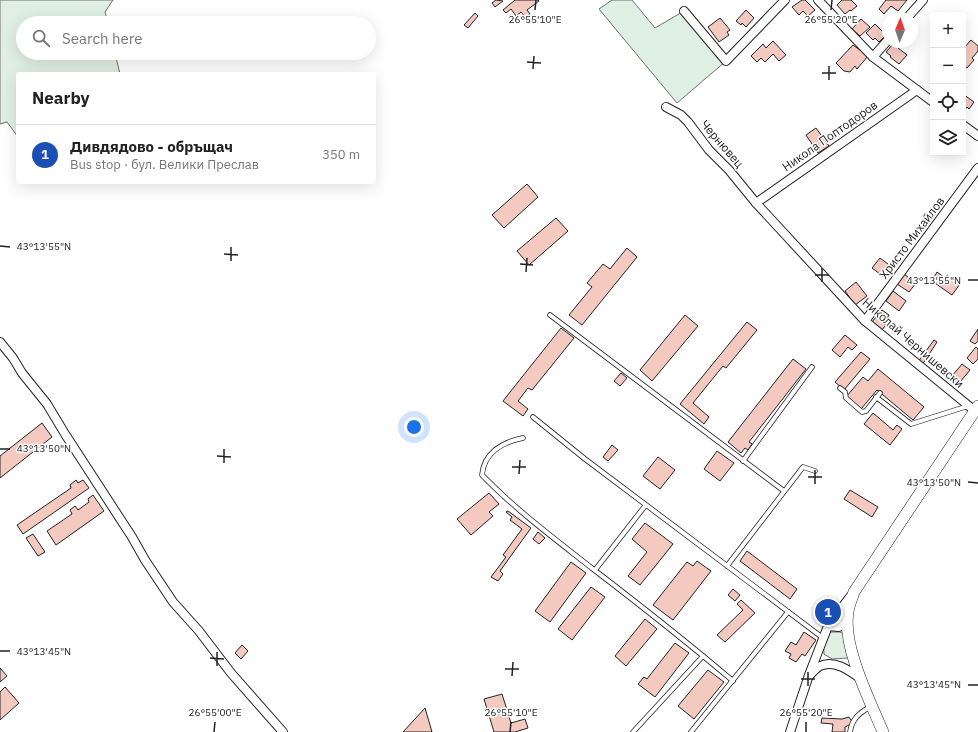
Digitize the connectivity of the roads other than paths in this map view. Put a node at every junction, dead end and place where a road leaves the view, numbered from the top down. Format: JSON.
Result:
{"nodes":[{"id":1,"x":786,"y":0,"type":"edge"},
{"id":2,"x":818,"y":0,"type":"edge"},
{"id":3,"x":922,"y":0,"type":"edge"},
{"id":4,"x":684,"y":10,"type":"dead end"},
{"id":5,"x":912,"y":12,"type":"edge"},
{"id":6,"x":882,"y":47,"type":"edge"},
{"id":7,"x":873,"y":57,"type":"junction"},
{"id":8,"x":917,"y":90,"type":"junction"},
{"id":9,"x":930,"y":100,"type":"edge"},
{"id":10,"x":666,"y":107,"type":"dead end"},
{"id":11,"x":966,"y":127,"type":"edge"},
{"id":12,"x":978,"y":136,"type":"edge"},
{"id":13,"x":978,"y":168,"type":"edge"},
{"id":14,"x":756,"y":203,"type":"junction"},
{"id":15,"x":550,"y":315,"type":"dead end"},
{"id":16,"x":865,"y":321,"type":"junction"},
{"id":17,"x":0,"y":342,"type":"edge"},
{"id":18,"x":812,"y":367,"type":"dead end"},
{"id":19,"x":840,"y":388,"type":"dead end"},
{"id":20,"x":880,"y":393,"type":"dead end"},
{"id":21,"x":876,"y":397,"type":"junction"},
{"id":22,"x":974,"y":408,"type":"edge"},
{"id":23,"x":533,"y":417,"type":"dead end"},
{"id":24,"x":523,"y":438,"type":"dead end"},
{"id":25,"x":743,"y":461,"type":"junction"},
{"id":26,"x":815,"y":472,"type":"dead end"},
{"id":27,"x":784,"y":491,"type":"junction"},
{"id":28,"x":645,"y":506,"type":"junction"},
{"id":29,"x":727,"y":566,"type":"junction"},
{"id":30,"x":594,"y":570,"type":"junction"},
{"id":31,"x":854,"y":592,"type":"junction"},
{"id":32,"x":788,"y":612,"type":"junction"},
{"id":33,"x":848,"y":613,"type":"junction"},
{"id":34,"x":828,"y":626,"type":"junction"},
{"id":35,"x":823,"y":638,"type":"junction"},
{"id":36,"x":703,"y":656,"type":"junction"},
{"id":37,"x":809,"y":675,"type":"junction"},
{"id":38,"x":862,"y":680,"type":"junction"},
{"id":39,"x":733,"y":681,"type":"junction"},
{"id":40,"x":872,"y":706,"type":"junction"},
{"id":41,"x":283,"y":732,"type":"edge"},
{"id":42,"x":633,"y":732,"type":"edge"},
{"id":43,"x":691,"y":732,"type":"edge"},
{"id":44,"x":790,"y":732,"type":"edge"},
{"id":45,"x":850,"y":732,"type":"edge"},
{"id":46,"x":884,"y":732,"type":"edge"}],
"edges":[{"from":1,"to":4,"type":"street"},
{"from":2,"to":7,"type":"street"},
{"from":3,"to":5,"type":"street"},
{"from":6,"to":7,"type":"street"},
{"from":7,"to":8,"type":"street"},
{"from":8,"to":9,"type":"street"},
{"from":8,"to":14,"type":"street","name":"Никола Поптодоров"},
{"from":10,"to":14,"type":"street","name":"Чернювец"},
{"from":11,"to":12,"type":"street"},
{"from":13,"to":16,"type":"street","name":"Христо Михайлов"},
{"from":14,"to":16,"type":"street","name":"Николай Чернишевски"},
{"from":15,"to":25,"type":"lane"},
{"from":16,"to":22,"type":"street","name":"Николай Чернишевски"},
{"from":17,"to":41,"type":"street"},
{"from":18,"to":25,"type":"lane"},
{"from":19,"to":21,"type":"lane"},
{"from":20,"to":21,"type":"lane"},
{"from":21,"to":22,"type":"lane"},
{"from":22,"to":31,"type":"main road"},
{"from":23,"to":28,"type":"lane"},
{"from":24,"to":30,"type":"lane"},
{"from":25,"to":27,"type":"lane"},
{"from":26,"to":27,"type":"lane"},
{"from":27,"to":29,"type":"lane"},
{"from":28,"to":29,"type":"lane"},
{"from":28,"to":30,"type":"lane"},
{"from":29,"to":32,"type":"lane"},
{"from":30,"to":36,"type":"lane"},
{"from":31,"to":33,"type":"main road"},
{"from":31,"to":34,"type":"street"},
{"from":32,"to":35,"type":"lane"},
{"from":32,"to":39,"type":"lane"},
{"from":33,"to":34,"type":"street"},
{"from":33,"to":38,"type":"main road"},
{"from":34,"to":35,"type":"street"},
{"from":35,"to":37,"type":"street"},
{"from":36,"to":39,"type":"lane"},
{"from":36,"to":42,"type":"lane"},
{"from":37,"to":38,"type":"street"},
{"from":37,"to":44,"type":"street"},
{"from":38,"to":40,"type":"main road"},
{"from":39,"to":43,"type":"lane"},
{"from":40,"to":45,"type":"lane"},
{"from":40,"to":46,"type":"main road"}]}
